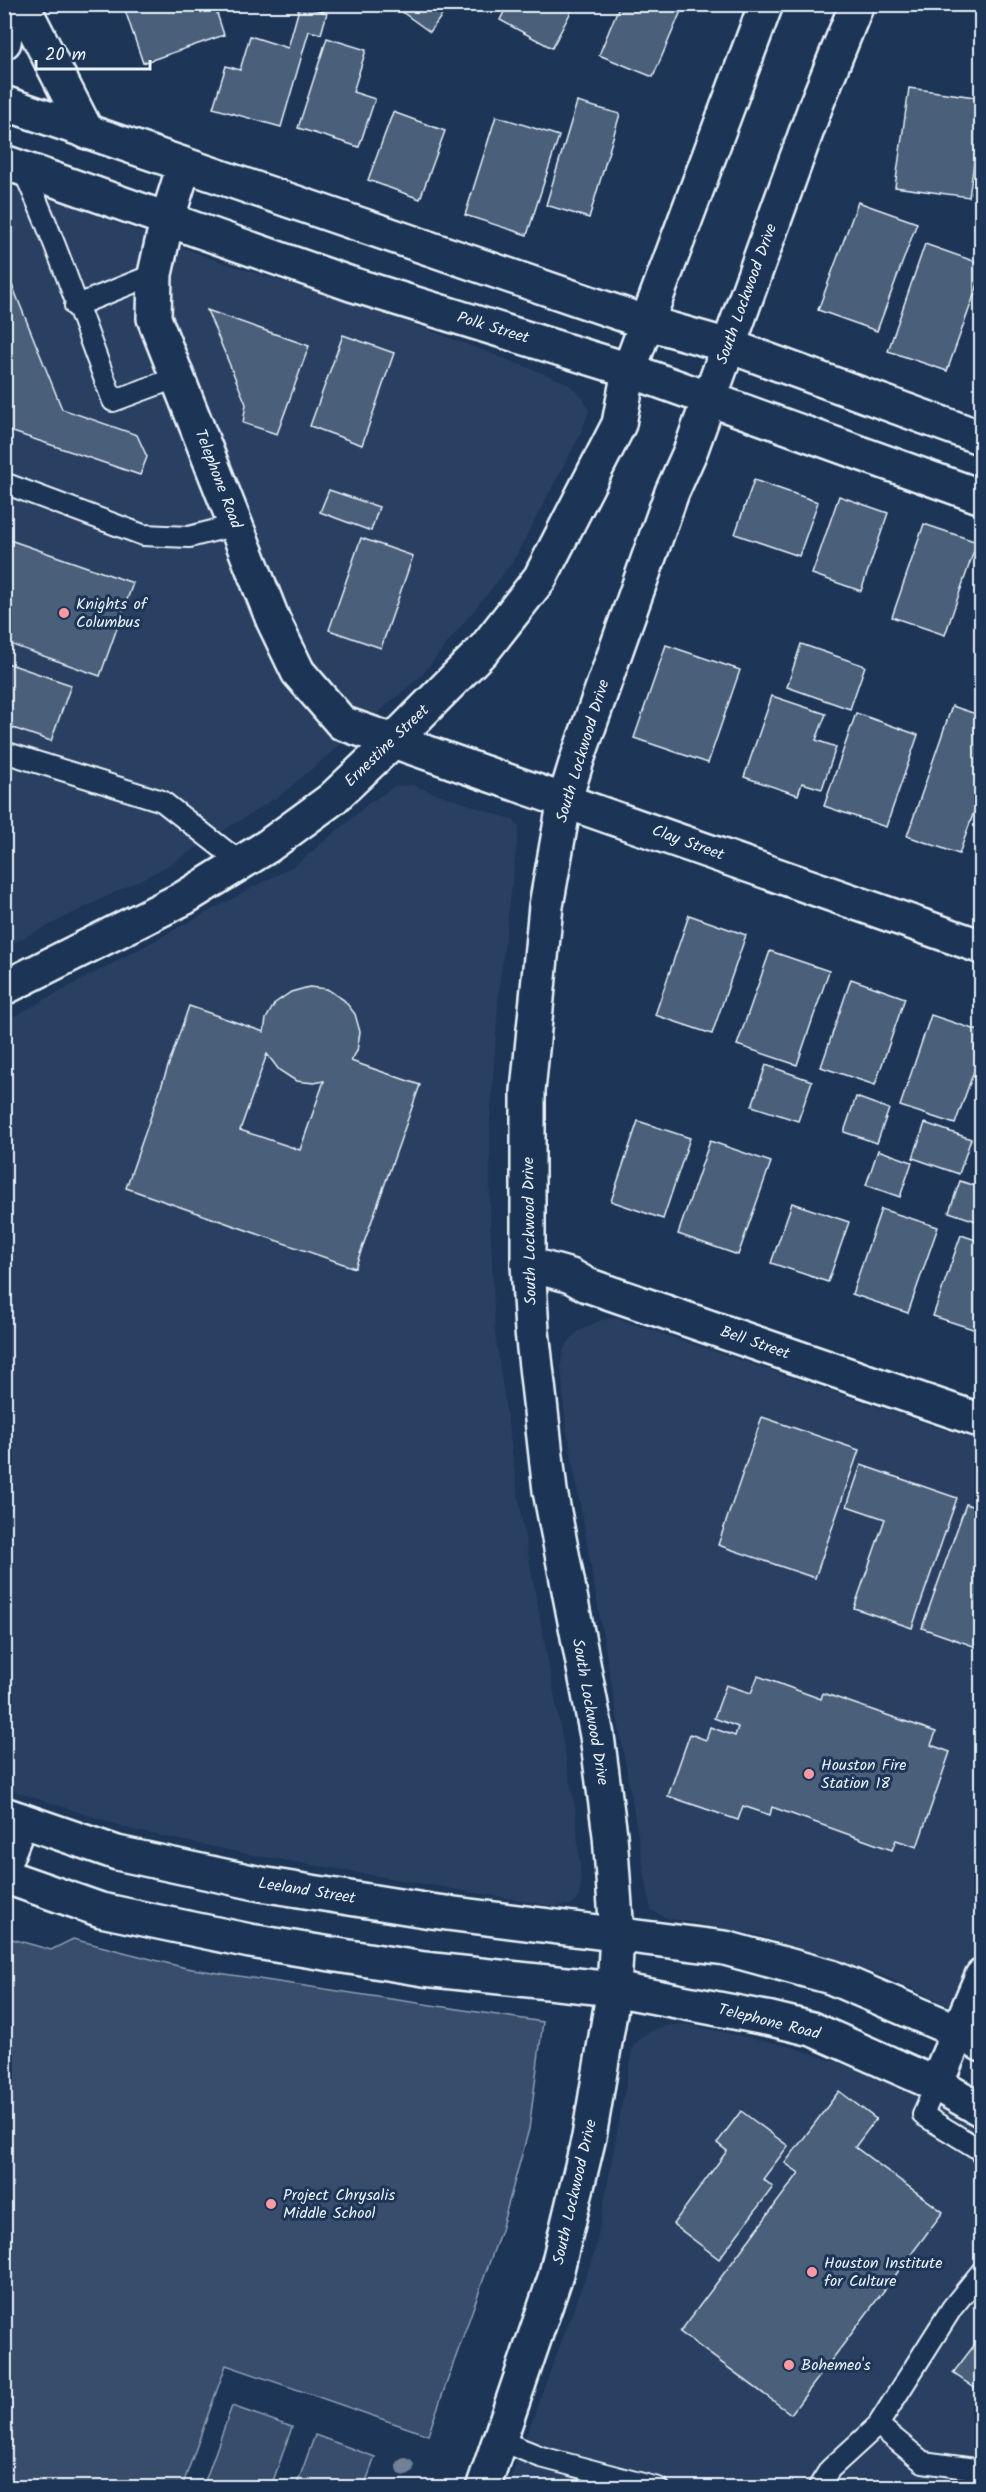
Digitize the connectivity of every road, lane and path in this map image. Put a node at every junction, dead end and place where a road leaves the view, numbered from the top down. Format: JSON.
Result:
{"nodes":[{"id":1,"x":10,"y":4,"type":"edge"},
{"id":2,"x":22,"y":4,"type":"edge"},
{"id":3,"x":766,"y":4,"type":"edge"},
{"id":4,"x":857,"y":4,"type":"edge"},
{"id":5,"x":4,"y":42,"type":"edge"},
{"id":6,"x":4,"y":103,"type":"edge"},
{"id":7,"x":87,"y":132,"type":"junction"},
{"id":8,"x":13,"y":165,"type":"edge"},
{"id":9,"x":184,"y":166,"type":"junction"},
{"id":10,"x":167,"y":220,"type":"junction"},
{"id":11,"x":155,"y":274,"type":"junction"},
{"id":12,"x":75,"y":306,"type":"junction"},
{"id":13,"x":648,"y":323,"type":"junction"},
{"id":14,"x":729,"y":346,"type":"junction"},
{"id":15,"x":629,"y":370,"type":"junction"},
{"id":16,"x":178,"y":377,"type":"junction"},
{"id":17,"x":709,"y":398,"type":"junction"},
{"id":18,"x":981,"y":438,"type":"edge"},
{"id":19,"x":4,"y":483,"type":"edge"},
{"id":20,"x":981,"y":497,"type":"edge"},
{"id":21,"x":236,"y":525,"type":"junction"},
{"id":22,"x":392,"y":742,"type":"junction"},
{"id":23,"x":4,"y":752,"type":"edge"},
{"id":24,"x":565,"y":799,"type":"junction"},
{"id":25,"x":241,"y":863,"type":"junction"},
{"id":26,"x":981,"y":947,"type":"edge"},
{"id":27,"x":4,"y":988,"type":"edge"},
{"id":28,"x":528,"y":1264,"type":"junction"},
{"id":29,"x":981,"y":1421,"type":"edge"},
{"id":30,"x":13,"y":1816,"type":"edge"},
{"id":31,"x":4,"y":1863,"type":"edge"},
{"id":32,"x":4,"y":1876,"type":"edge"},
{"id":33,"x":617,"y":1934,"type":"junction"},
{"id":34,"x":981,"y":1976,"type":"edge"},
{"id":35,"x":614,"y":1989,"type":"junction"},
{"id":36,"x":969,"y":2038,"type":"edge"},
{"id":37,"x":936,"y":2084,"type":"junction"},
{"id":38,"x":981,"y":2110,"type":"edge"},
{"id":39,"x":981,"y":2155,"type":"edge"},
{"id":40,"x":981,"y":2271,"type":"edge"},
{"id":41,"x":878,"y":2425,"type":"junction"},
{"id":42,"x":501,"y":2441,"type":"junction"},
{"id":43,"x":981,"y":2470,"type":"edge"},
{"id":44,"x":483,"y":2487,"type":"edge"},
{"id":45,"x":658,"y":2487,"type":"edge"},
{"id":46,"x":818,"y":2487,"type":"edge"}],
"edges":[{"from":1,"to":5,"type":"main road"},
{"from":2,"to":7,"type":"main road"},
{"from":3,"to":13,"type":"main road"},
{"from":4,"to":14,"type":"main road","name":"South Lockwood Drive"},
{"from":6,"to":7,"type":"main road"},
{"from":7,"to":9,"type":"main road"},
{"from":8,"to":10,"type":"main road","name":"Polk Street"},
{"from":8,"to":12,"type":"lane"},
{"from":9,"to":10,"type":"main road","name":"Telephone Road"},
{"from":9,"to":13,"type":"main road"},
{"from":10,"to":11,"type":"main road","name":"Telephone Road"},
{"from":10,"to":15,"type":"main road","name":"Polk Street"},
{"from":11,"to":12,"type":"lane"},
{"from":11,"to":16,"type":"main road","name":"Telephone Road"},
{"from":12,"to":16,"type":"lane"},
{"from":13,"to":14,"type":"main road"},
{"from":13,"to":15,"type":"main road"},
{"from":14,"to":17,"type":"main road","name":"South Lockwood Drive"},
{"from":14,"to":18,"type":"main road"},
{"from":15,"to":17,"type":"main road","name":"Polk Street"},
{"from":15,"to":22,"type":"main road","name":"Ernestine Street"},
{"from":16,"to":21,"type":"main road","name":"Telephone Road"},
{"from":17,"to":20,"type":"main road","name":"Polk Street"},
{"from":17,"to":24,"type":"main road","name":"South Lockwood Drive"},
{"from":19,"to":21,"type":"lane"},
{"from":21,"to":22,"type":"main road","name":"Telephone Road"},
{"from":22,"to":24,"type":"main road","name":"Clay Street"},
{"from":22,"to":25,"type":"main road","name":"Ernestine Street"},
{"from":23,"to":25,"type":"lane"},
{"from":24,"to":26,"type":"main road","name":"Clay Street"},
{"from":24,"to":28,"type":"main road","name":"South Lockwood Drive"},
{"from":25,"to":27,"type":"main road","name":"Ernestine Street"},
{"from":28,"to":29,"type":"main road","name":"Bell Street"},
{"from":28,"to":33,"type":"main road","name":"South Lockwood Drive"},
{"from":30,"to":31,"type":"main road"},
{"from":30,"to":33,"type":"main road","name":"Leeland Street"},
{"from":32,"to":35,"type":"main road"},
{"from":33,"to":35,"type":"main road","name":"South Lockwood Drive"},
{"from":33,"to":36,"type":"main road"},
{"from":34,"to":36,"type":"main road"},
{"from":35,"to":37,"type":"main road","name":"Telephone Road"},
{"from":35,"to":42,"type":"main road","name":"South Lockwood Drive"},
{"from":36,"to":37,"type":"main road"},
{"from":37,"to":38,"type":"main road","name":"Telephone Road"},
{"from":37,"to":39,"type":"lane"},
{"from":40,"to":41,"type":"lane"},
{"from":41,"to":43,"type":"lane"},
{"from":41,"to":46,"type":"lane"},
{"from":42,"to":44,"type":"main road","name":"South Lockwood Drive"},
{"from":42,"to":45,"type":"lane"}]}
